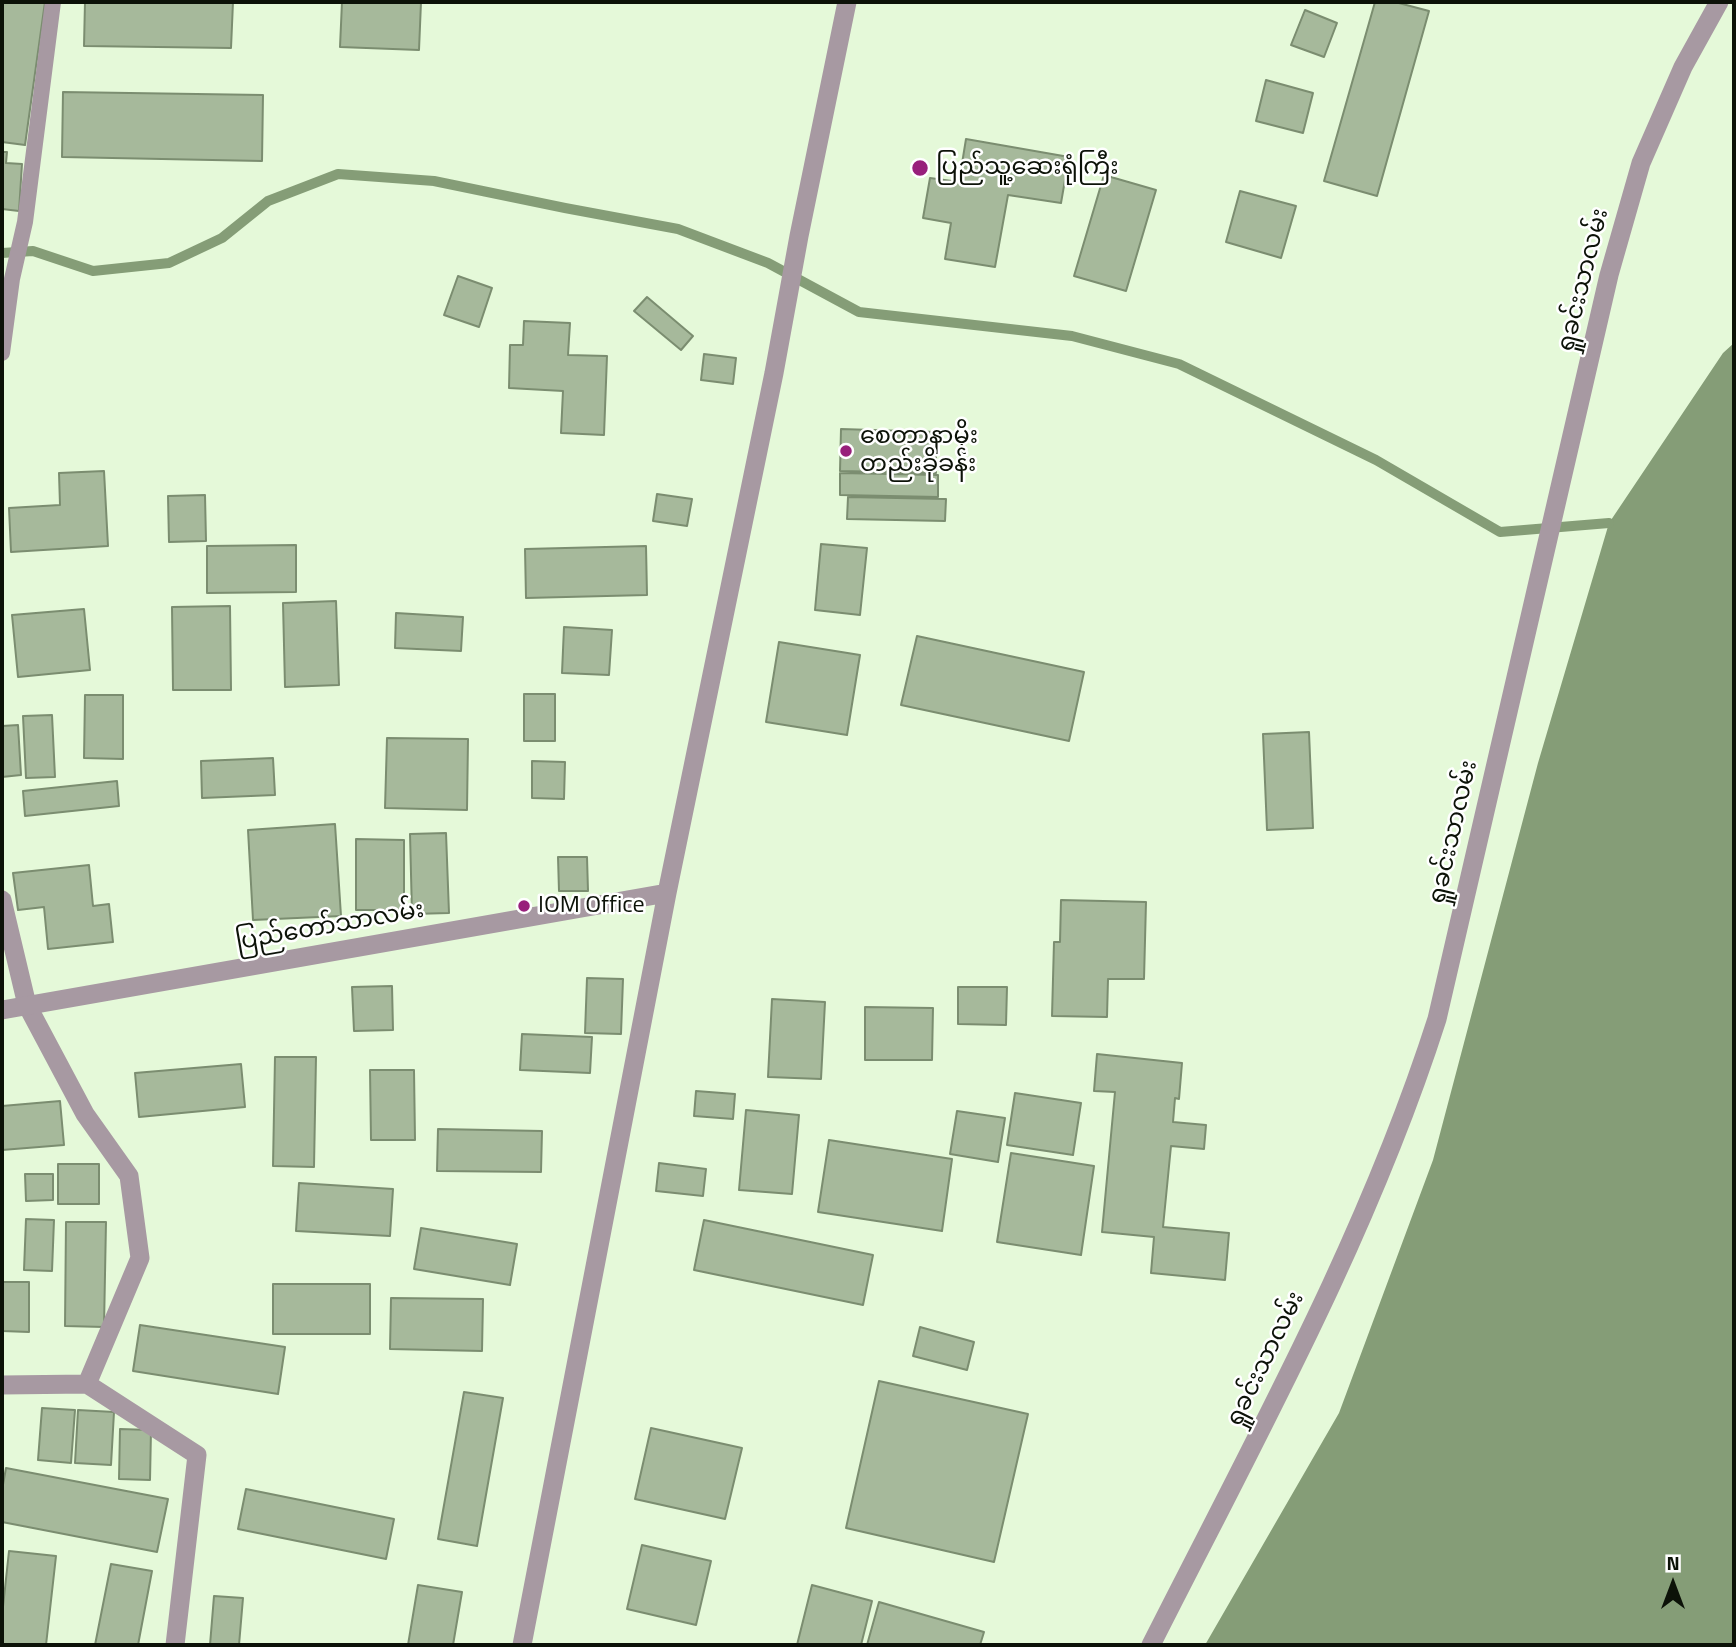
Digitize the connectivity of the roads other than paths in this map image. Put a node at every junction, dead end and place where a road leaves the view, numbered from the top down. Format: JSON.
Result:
{"nodes":[{"id":1,"x":53,"y":2,"type":"edge"},
{"id":2,"x":847,"y":2,"type":"edge"},
{"id":3,"x":1719,"y":2,"type":"edge"},
{"id":4,"x":2,"y":353,"type":"edge"},
{"id":5,"x":667,"y":893,"type":"junction"},
{"id":6,"x":2,"y":900,"type":"edge"},
{"id":7,"x":27,"y":1005,"type":"junction"},
{"id":8,"x":2,"y":1010,"type":"edge"},
{"id":9,"x":88,"y":1384,"type":"junction"},
{"id":10,"x":2,"y":1385,"type":"edge"},
{"id":11,"x":175,"y":1645,"type":"edge"},
{"id":12,"x":523,"y":1645,"type":"edge"},
{"id":13,"x":1151,"y":1645,"type":"edge"}],
"edges":[{"from":1,"to":4,"type":"lane"},
{"from":2,"to":5,"type":"street"},
{"from":3,"to":13,"type":"street","name":"ရှုခင်းသာလမ်း"},
{"from":5,"to":7,"type":"street","name":"ပြည်တော်သာလမ်း"},
{"from":5,"to":12,"type":"street"},
{"from":6,"to":7,"type":"street"},
{"from":7,"to":8,"type":"street","name":"ပြည်တော်သာလမ်း"},
{"from":7,"to":9,"type":"street"},
{"from":9,"to":10,"type":"street"},
{"from":9,"to":11,"type":"street"}]}
